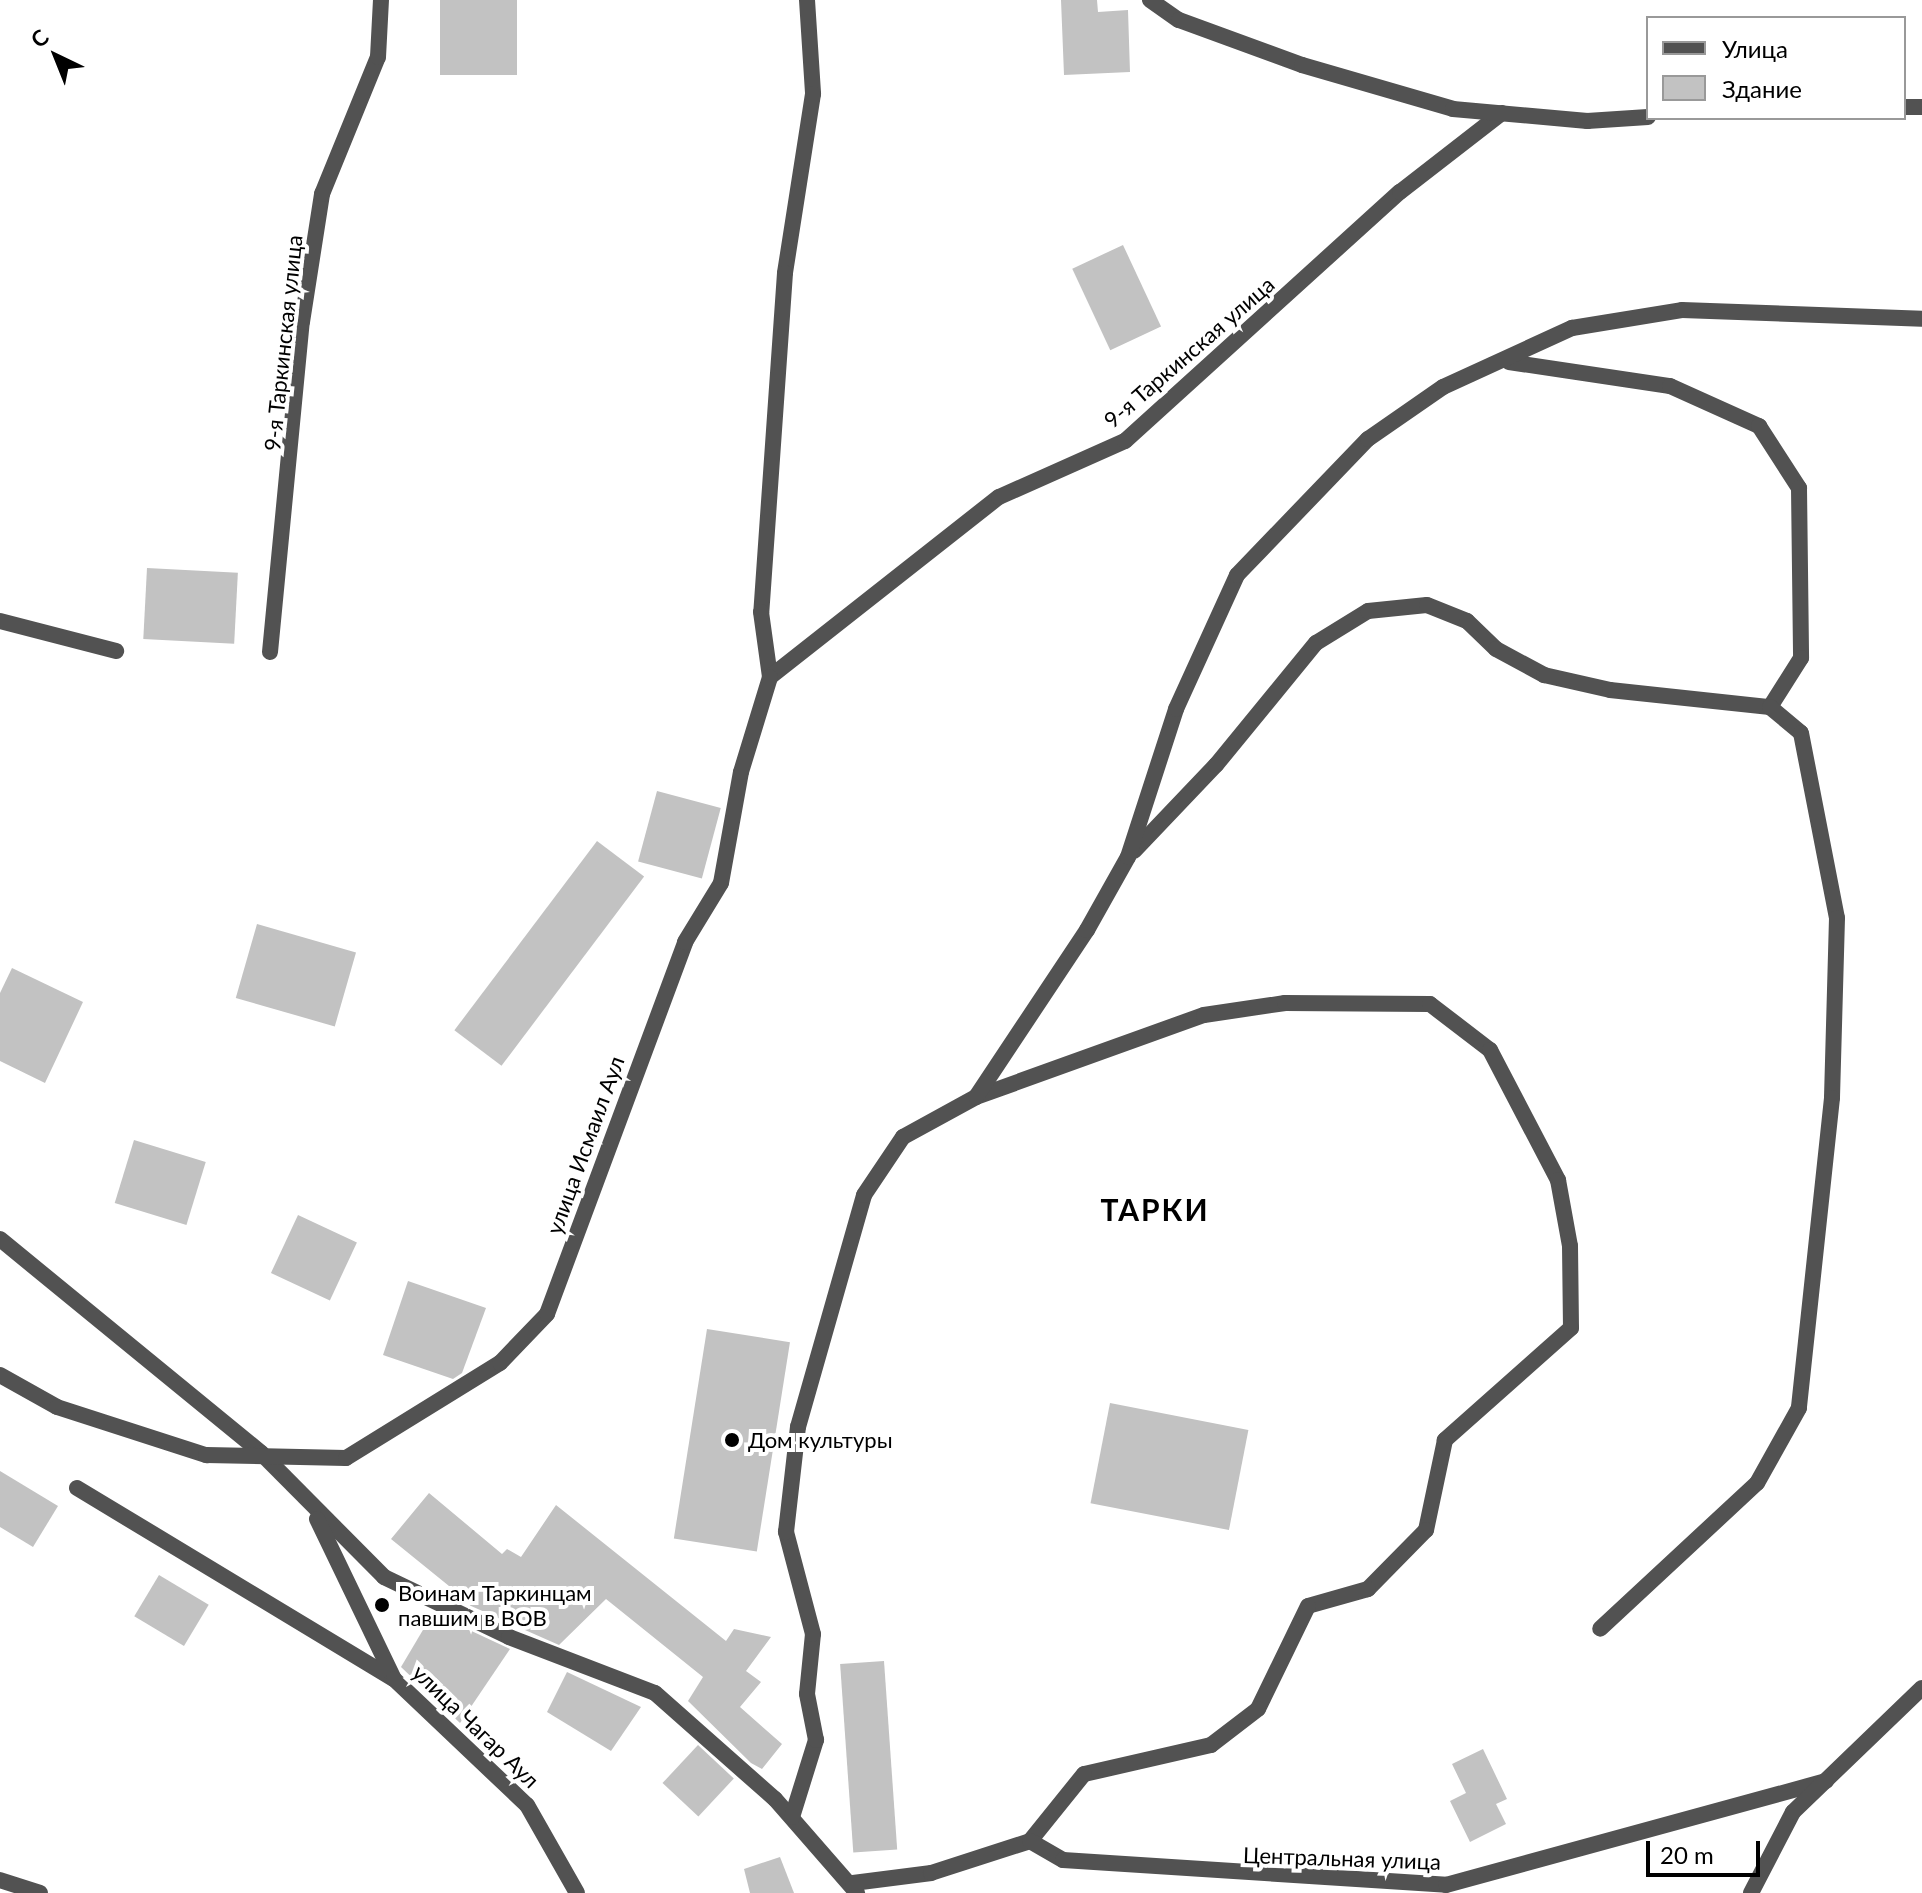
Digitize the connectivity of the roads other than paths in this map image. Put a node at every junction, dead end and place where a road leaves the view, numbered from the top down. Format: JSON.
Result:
{"nodes":[{"id":1,"x":381,"y":0,"type":"edge"},
{"id":2,"x":807,"y":0,"type":"edge"},
{"id":3,"x":1150,"y":0,"type":"edge"},
{"id":4,"x":1502,"y":113,"type":"junction"},
{"id":5,"x":1646,"y":117,"type":"edge"},
{"id":6,"x":1922,"y":319,"type":"edge"},
{"id":7,"x":1509,"y":362,"type":"junction"},
{"id":8,"x":0,"y":621,"type":"edge"},
{"id":9,"x":116,"y":651,"type":"dead end"},
{"id":10,"x":270,"y":652,"type":"dead end"},
{"id":11,"x":770,"y":677,"type":"junction"},
{"id":12,"x":1770,"y":707,"type":"junction"},
{"id":13,"x":1128,"y":857,"type":"junction"},
{"id":14,"x":976,"y":1097,"type":"junction"},
{"id":15,"x":0,"y":1239,"type":"edge"},
{"id":16,"x":0,"y":1375,"type":"edge"},
{"id":17,"x":261,"y":1453,"type":"junction"},
{"id":18,"x":77,"y":1488,"type":"dead end"},
{"id":19,"x":309,"y":1501,"type":"junction"},
{"id":20,"x":1600,"y":1629,"type":"dead end"},
{"id":21,"x":394,"y":1679,"type":"junction"},
{"id":22,"x":1922,"y":1688,"type":"edge"},
{"id":23,"x":1826,"y":1781,"type":"junction"},
{"id":24,"x":792,"y":1817,"type":"junction"},
{"id":25,"x":1030,"y":1841,"type":"junction"},
{"id":26,"x":0,"y":1880,"type":"edge"},
{"id":27,"x":855,"y":1888,"type":"edge"},
{"id":28,"x":1445,"y":1889,"type":"edge"},
{"id":29,"x":40,"y":1893,"type":"edge"},
{"id":30,"x":577,"y":1893,"type":"edge"},
{"id":31,"x":1751,"y":1893,"type":"edge"}],
"edges":[{"from":1,"to":10,"type":"street","name":"9-я Таркинская улица"},
{"from":2,"to":11,"type":"street"},
{"from":3,"to":4,"type":"street"},
{"from":4,"to":5,"type":"street"},
{"from":4,"to":11,"type":"street","name":"9-я Таркинская улица"},
{"from":6,"to":7,"type":"street"},
{"from":7,"to":12,"type":"street"},
{"from":7,"to":13,"type":"street"},
{"from":8,"to":9,"type":"street"},
{"from":11,"to":17,"type":"street","name":"улица Исмаил Аул"},
{"from":12,"to":13,"type":"street"},
{"from":12,"to":20,"type":"street"},
{"from":13,"to":14,"type":"street"},
{"from":14,"to":24,"type":"street"},
{"from":14,"to":25,"type":"street"},
{"from":15,"to":17,"type":"street"},
{"from":16,"to":17,"type":"street","name":"улица Исмаил Аул"},
{"from":17,"to":19,"type":"street"},
{"from":18,"to":21,"type":"street"},
{"from":19,"to":21,"type":"street","name":"улица Чагар Аул"},
{"from":19,"to":24,"type":"street"},
{"from":21,"to":30,"type":"street","name":"улица Чагар Аул"},
{"from":22,"to":23,"type":"street"},
{"from":23,"to":28,"type":"street","name":"Центральная улица"},
{"from":23,"to":31,"type":"street"},
{"from":24,"to":27,"type":"street"},
{"from":25,"to":27,"type":"street"},
{"from":25,"to":28,"type":"street","name":"Центральная улица"},
{"from":26,"to":29,"type":"street"}]}
